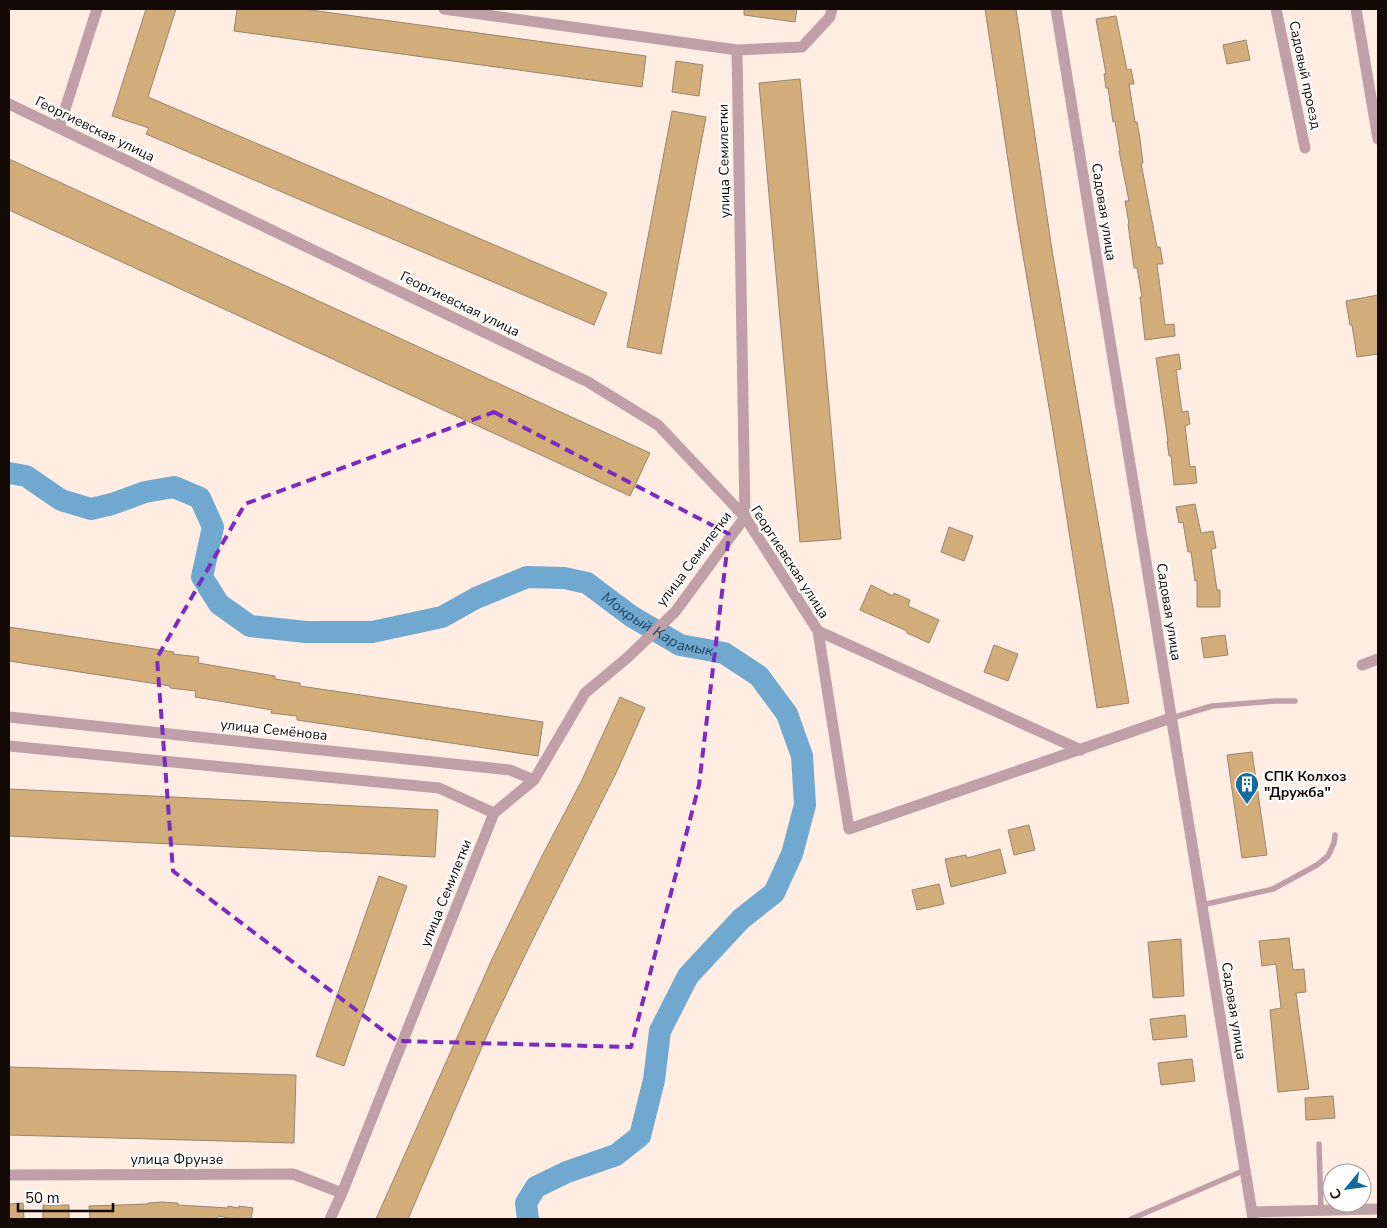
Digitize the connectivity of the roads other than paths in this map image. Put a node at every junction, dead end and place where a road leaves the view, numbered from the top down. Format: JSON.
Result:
{"nodes":[{"id":1,"x":97,"y":9,"type":"edge"},
{"id":2,"x":444,"y":9,"type":"edge"},
{"id":3,"x":832,"y":9,"type":"edge"},
{"id":4,"x":1056,"y":9,"type":"edge"},
{"id":5,"x":1276,"y":9,"type":"edge"},
{"id":6,"x":1356,"y":9,"type":"edge"},
{"id":7,"x":737,"y":50,"type":"junction"},
{"id":8,"x":9,"y":104,"type":"edge"},
{"id":9,"x":59,"y":128,"type":"junction"},
{"id":10,"x":1378,"y":139,"type":"edge"},
{"id":11,"x":1305,"y":148,"type":"dead end"},
{"id":12,"x":745,"y":516,"type":"junction"},
{"id":13,"x":818,"y":631,"type":"junction"},
{"id":14,"x":1378,"y":659,"type":"edge"},
{"id":15,"x":1362,"y":665,"type":"dead end"},
{"id":16,"x":1295,"y":701,"type":"dead end"},
{"id":17,"x":9,"y":717,"type":"edge"},
{"id":18,"x":1171,"y":718,"type":"junction"},
{"id":19,"x":9,"y":746,"type":"edge"},
{"id":20,"x":1081,"y":750,"type":"junction"},
{"id":21,"x":534,"y":780,"type":"junction"},
{"id":22,"x":494,"y":813,"type":"junction"},
{"id":23,"x":1335,"y":835,"type":"dead end"},
{"id":24,"x":1202,"y":905,"type":"junction"},
{"id":25,"x":1319,"y":1144,"type":"dead end"},
{"id":26,"x":1245,"y":1170,"type":"junction"},
{"id":27,"x":9,"y":1175,"type":"edge"},
{"id":28,"x":342,"y":1193,"type":"junction"},
{"id":29,"x":1378,"y":1209,"type":"edge"},
{"id":30,"x":1321,"y":1210,"type":"junction"},
{"id":31,"x":1252,"y":1216,"type":"edge"},
{"id":32,"x":330,"y":1219,"type":"edge"},
{"id":33,"x":1131,"y":1219,"type":"edge"}],
"edges":[{"from":1,"to":9,"type":"street"},
{"from":2,"to":7,"type":"street"},
{"from":3,"to":7,"type":"street"},
{"from":4,"to":18,"type":"street","name":"Садовая улица"},
{"from":5,"to":11,"type":"street","name":"Садовый проезд"},
{"from":6,"to":10,"type":"street"},
{"from":7,"to":12,"type":"street","name":"улица Семилетки"},
{"from":8,"to":9,"type":"street","name":"Георгиевская улица"},
{"from":9,"to":12,"type":"street","name":"Георгиевская улица"},
{"from":12,"to":13,"type":"street","name":"Георгиевская улица"},
{"from":12,"to":21,"type":"street","name":"улица Семилетки"},
{"from":13,"to":20,"type":"street","name":"Георгиевская улица"},
{"from":13,"to":20,"type":"street","name":"Георгиевская улица"},
{"from":14,"to":15,"type":"street"},
{"from":16,"to":18,"type":"lane"},
{"from":17,"to":21,"type":"street","name":"улица Семёнова"},
{"from":18,"to":20,"type":"street","name":"Георгиевская улица"},
{"from":18,"to":24,"type":"street","name":"Садовая улица"},
{"from":19,"to":22,"type":"street"},
{"from":21,"to":22,"type":"street","name":"улица Семилетки"},
{"from":22,"to":28,"type":"street","name":"улица Семилетки"},
{"from":23,"to":24,"type":"lane"},
{"from":24,"to":26,"type":"street","name":"Садовая улица"},
{"from":25,"to":30,"type":"lane"},
{"from":26,"to":31,"type":"street","name":"Садовая улица"},
{"from":26,"to":33,"type":"lane"},
{"from":27,"to":28,"type":"street","name":"улица Фрунзе"},
{"from":28,"to":32,"type":"street","name":"улица Семилетки"},
{"from":29,"to":30,"type":"street"},
{"from":30,"to":31,"type":"street"}]}
